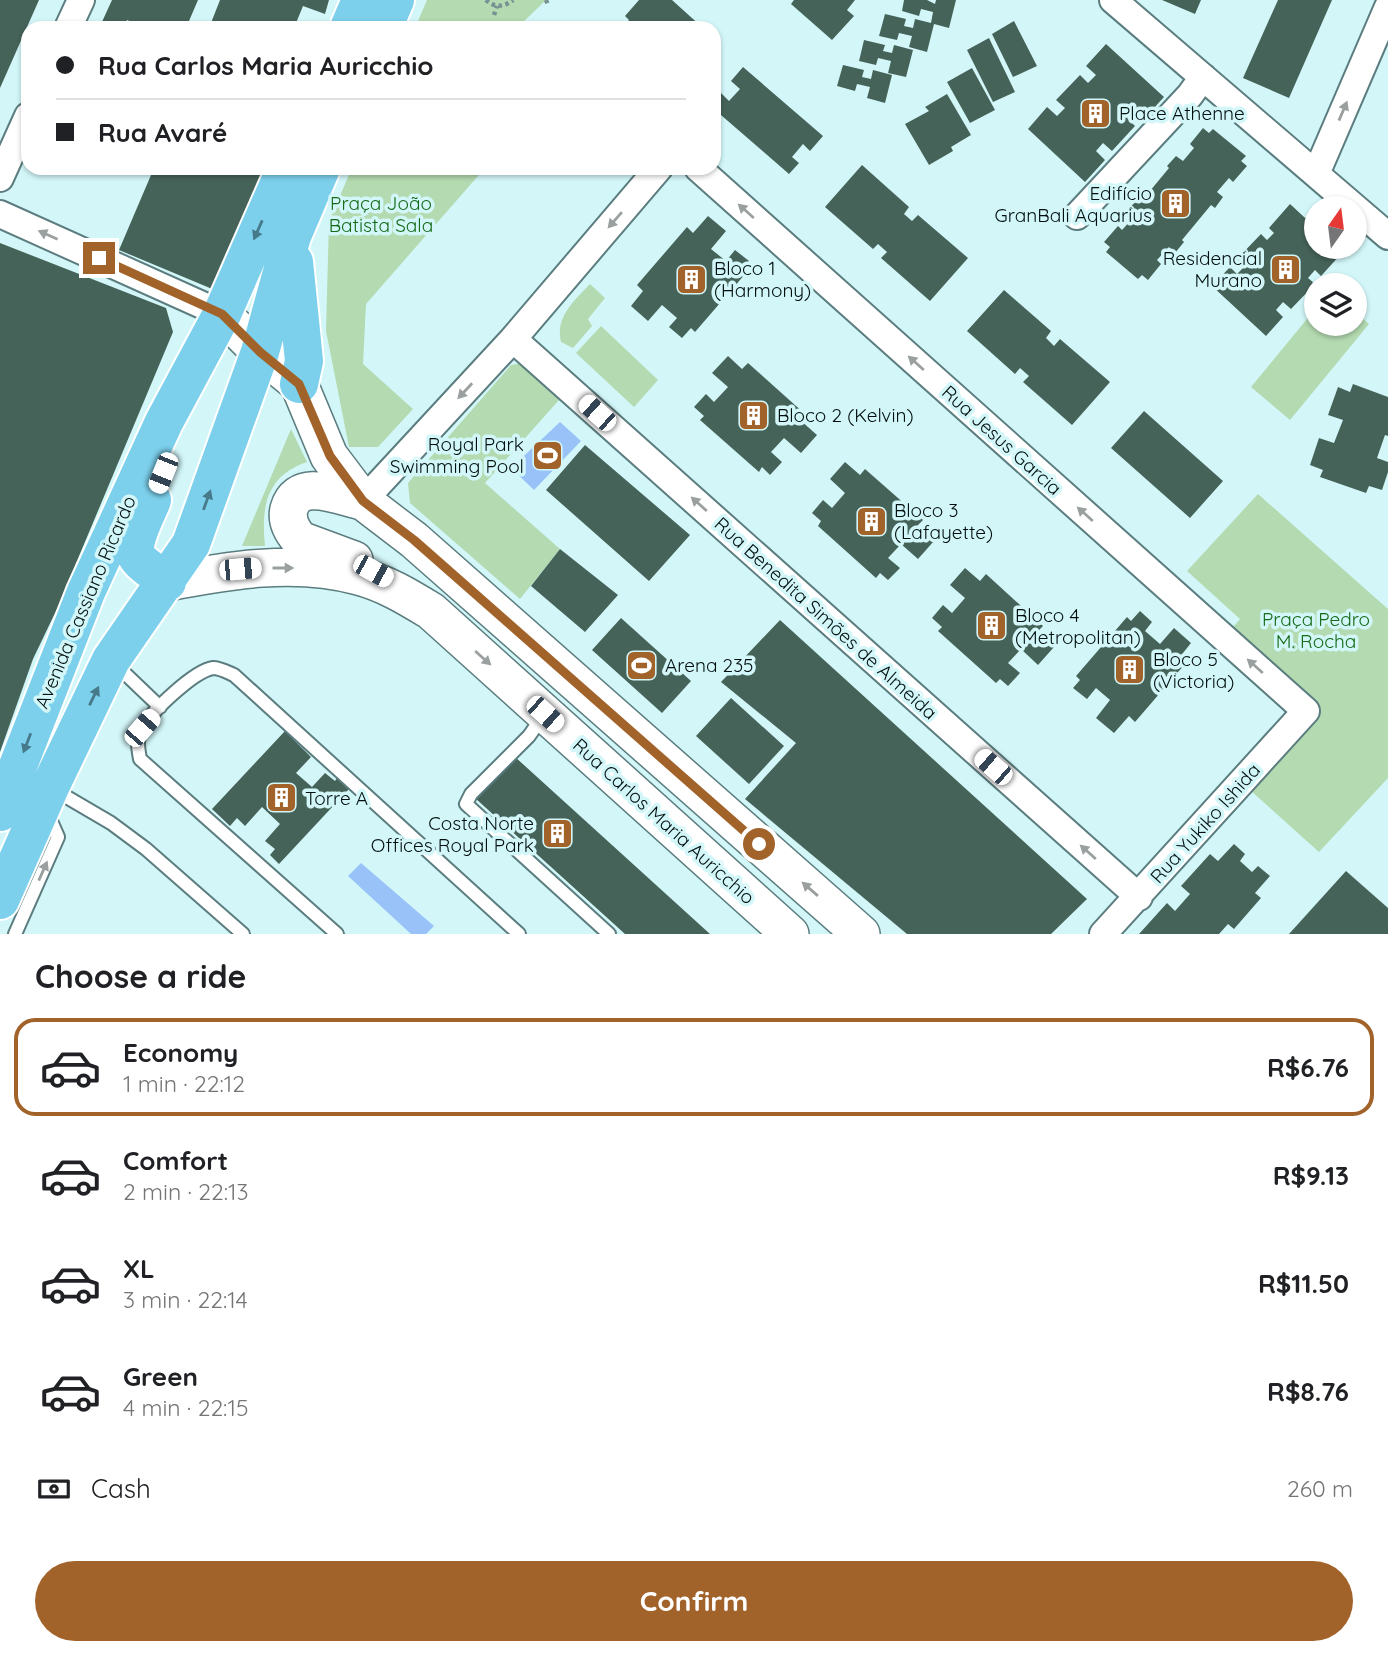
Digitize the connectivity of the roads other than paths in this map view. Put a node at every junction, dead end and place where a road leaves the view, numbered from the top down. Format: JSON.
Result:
{"nodes":[{"id":1,"x":81,"y":0,"type":"edge"},
{"id":2,"x":361,"y":0,"type":"edge"},
{"id":3,"x":395,"y":0,"type":"edge"},
{"id":4,"x":1113,"y":0,"type":"edge"},
{"id":5,"x":1388,"y":7,"type":"edge"},
{"id":6,"x":71,"y":21,"type":"edge"},
{"id":7,"x":352,"y":21,"type":"edge"},
{"id":8,"x":386,"y":21,"type":"edge"},
{"id":9,"x":1203,"y":77,"type":"junction"},
{"id":10,"x":21,"y":132,"type":"edge"},
{"id":11,"x":1316,"y":173,"type":"junction"},
{"id":12,"x":283,"y":175,"type":"edge"},
{"id":13,"x":318,"y":175,"type":"edge"},
{"id":14,"x":653,"y":175,"type":"edge"},
{"id":15,"x":706,"y":175,"type":"edge"},
{"id":16,"x":0,"y":178,"type":"edge"},
{"id":17,"x":0,"y":214,"type":"edge"},
{"id":18,"x":1077,"y":216,"type":"dead end"},
{"id":19,"x":292,"y":236,"type":"junction"},
{"id":20,"x":1388,"y":236,"type":"edge"},
{"id":21,"x":213,"y":330,"type":"junction"},
{"id":22,"x":513,"y":339,"type":"junction"},
{"id":23,"x":260,"y":352,"type":"junction"},
{"id":24,"x":299,"y":384,"type":"junction"},
{"id":25,"x":363,"y":501,"type":"junction"},
{"id":26,"x":167,"y":582,"type":"junction"},
{"id":27,"x":431,"y":611,"type":"junction"},
{"id":28,"x":111,"y":660,"type":"junction"},
{"id":29,"x":160,"y":707,"type":"junction"},
{"id":30,"x":1306,"y":711,"type":"joint"},
{"id":31,"x":545,"y":714,"type":"junction"},
{"id":32,"x":47,"y":794,"type":"junction"},
{"id":33,"x":0,"y":811,"type":"edge"},
{"id":34,"x":0,"y":897,"type":"edge"},
{"id":35,"x":1139,"y":897,"type":"junction"},
{"id":36,"x":16,"y":934,"type":"edge"},
{"id":37,"x":243,"y":934,"type":"edge"},
{"id":38,"x":337,"y":934,"type":"edge"},
{"id":39,"x":519,"y":934,"type":"edge"},
{"id":40,"x":608,"y":934,"type":"edge"},
{"id":41,"x":790,"y":934,"type":"edge"},
{"id":42,"x":861,"y":934,"type":"edge"},
{"id":43,"x":1103,"y":934,"type":"edge"}],
"edges":[{"from":1,"to":6,"type":"street"},
{"from":2,"to":7,"type":"main road"},
{"from":3,"to":8,"type":"main road"},
{"from":4,"to":9,"type":"street"},
{"from":11,"to":5,"type":"street","one_way":true},
{"from":9,"to":11,"type":"street"},
{"from":9,"to":18,"type":"street"},
{"from":10,"to":16,"type":"street"},
{"from":11,"to":20,"type":"street"},
{"from":12,"to":21,"type":"main road","name":"Avenida Cassiano Ricardo","one_way":true},
{"from":13,"to":19,"type":"main road"},
{"from":14,"to":22,"type":"street","one_way":true},
{"from":30,"to":15,"type":"street","name":"Rua Jesus Garcia","one_way":true},
{"from":21,"to":17,"type":"street","one_way":true},
{"from":19,"to":23,"type":"main road"},
{"from":19,"to":24,"type":"main road"},
{"from":21,"to":23,"type":"main road"},
{"from":21,"to":26,"type":"main road"},
{"from":21,"to":33,"type":"main road","name":"Avenida Cassiano Ricardo","one_way":true},
{"from":22,"to":25,"type":"street","one_way":true},
{"from":35,"to":22,"type":"street","name":"Rua Benedita Simões de Almeida","one_way":true},
{"from":23,"to":24,"type":"main road"},
{"from":26,"to":23,"type":"main road","one_way":true},
{"from":24,"to":25,"type":"main road"},
{"from":25,"to":27,"type":"main road"},
{"from":42,"to":25,"type":"main road","one_way":true},
{"from":26,"to":27,"type":"main road","name":"Rua Carlos Maria Auricchio","one_way":true},
{"from":26,"to":28,"type":"main road"},
{"from":27,"to":31,"type":"main road","name":"Rua Carlos Maria Auricchio","one_way":true},
{"from":28,"to":29,"type":"lane"},
{"from":32,"to":28,"type":"main road","one_way":true},
{"from":29,"to":38,"type":"lane"},
{"from":29,"to":39,"type":"lane"},
{"from":30,"to":35,"type":"street","name":"Rua Yukiko Ishida"},
{"from":31,"to":40,"type":"lane"},
{"from":31,"to":41,"type":"main road","name":"Rua Carlos Maria Auricchio"},
{"from":32,"to":34,"type":"main road"},
{"from":36,"to":32,"type":"lane","one_way":true},
{"from":32,"to":37,"type":"lane"},
{"from":35,"to":43,"type":"street","name":"Rua Yukiko Ishida"}]}
